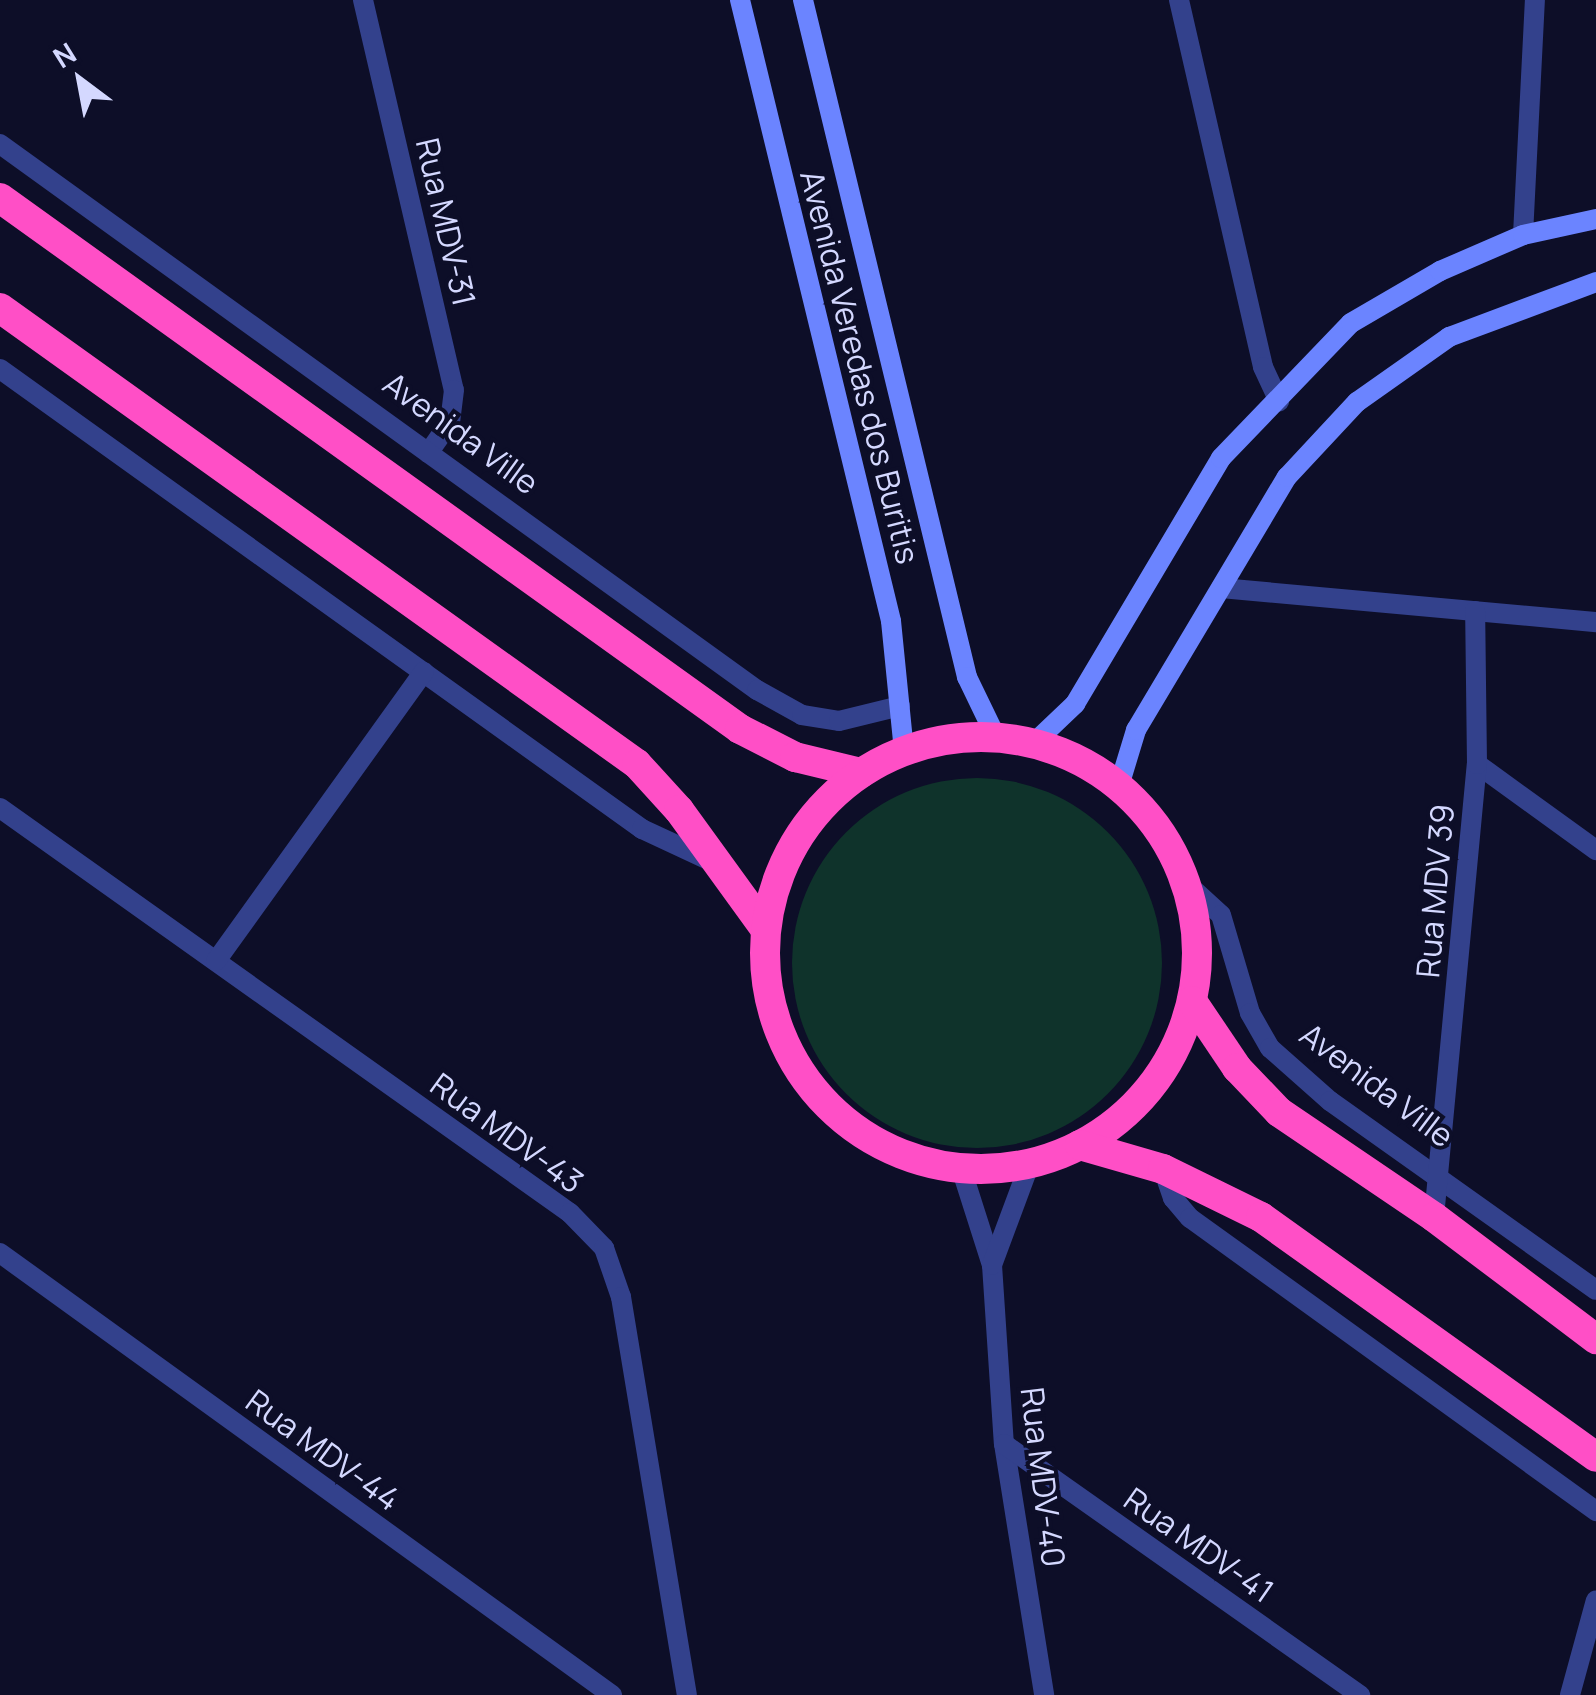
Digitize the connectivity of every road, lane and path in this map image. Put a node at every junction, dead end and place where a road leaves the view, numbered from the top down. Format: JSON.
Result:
{"nodes":[{"id":1,"x":362,"y":0,"type":"edge"},
{"id":2,"x":740,"y":0,"type":"edge"},
{"id":3,"x":803,"y":0,"type":"edge"},
{"id":4,"x":1179,"y":0,"type":"edge"},
{"id":5,"x":1535,"y":0,"type":"edge"},
{"id":6,"x":0,"y":144,"type":"edge"},
{"id":7,"x":0,"y":198,"type":"edge"},
{"id":8,"x":1596,"y":218,"type":"edge"},
{"id":9,"x":1523,"y":235,"type":"junction"},
{"id":10,"x":1596,"y":282,"type":"edge"},
{"id":11,"x":0,"y":308,"type":"edge"},
{"id":12,"x":0,"y":369,"type":"edge"},
{"id":13,"x":1279,"y":402,"type":"junction"},
{"id":14,"x":428,"y":453,"type":"junction"},
{"id":15,"x":1221,"y":588,"type":"junction"},
{"id":16,"x":1475,"y":611,"type":"junction"},
{"id":17,"x":1596,"y":622,"type":"edge"},
{"id":18,"x":424,"y":672,"type":"junction"},
{"id":19,"x":900,"y":706,"type":"junction"},
{"id":20,"x":996,"y":738,"type":"junction"},
{"id":21,"x":1034,"y":743,"type":"junction"},
{"id":22,"x":904,"y":752,"type":"junction"},
{"id":23,"x":1477,"y":764,"type":"junction"},
{"id":24,"x":861,"y":774,"type":"junction"},
{"id":25,"x":1119,"y":786,"type":"junction"},
{"id":26,"x":0,"y":808,"type":"edge"},
{"id":27,"x":1596,"y":850,"type":"edge"},
{"id":28,"x":720,"y":866,"type":"junction"},
{"id":29,"x":1186,"y":882,"type":"junction"},
{"id":30,"x":765,"y":928,"type":"junction"},
{"id":31,"x":216,"y":961,"type":"junction"},
{"id":32,"x":1192,"y":1000,"type":"junction"},
{"id":33,"x":1080,"y":1145,"type":"junction"},
{"id":34,"x":961,"y":1168,"type":"junction"},
{"id":35,"x":1028,"y":1168,"type":"junction"},
{"id":36,"x":1164,"y":1169,"type":"junction"},
{"id":37,"x":1440,"y":1177,"type":"junction"},
{"id":38,"x":1434,"y":1217,"type":"junction"},
{"id":39,"x":0,"y":1253,"type":"edge"},
{"id":40,"x":992,"y":1265,"type":"junction"},
{"id":41,"x":1596,"y":1290,"type":"edge"},
{"id":42,"x":1596,"y":1340,"type":"edge"},
{"id":43,"x":1004,"y":1444,"type":"junction"},
{"id":44,"x":1596,"y":1457,"type":"edge"},
{"id":45,"x":1596,"y":1511,"type":"edge"},
{"id":46,"x":1596,"y":1600,"type":"edge"},
{"id":47,"x":612,"y":1695,"type":"edge"},
{"id":48,"x":687,"y":1695,"type":"edge"},
{"id":49,"x":1044,"y":1695,"type":"edge"},
{"id":50,"x":1360,"y":1695,"type":"edge"},
{"id":51,"x":1570,"y":1695,"type":"edge"}],
"edges":[{"from":1,"to":14,"type":"street","name":"Rua MDV-31"},
{"from":2,"to":19,"type":"street","name":"Avenida Veredas dos Buritis"},
{"from":3,"to":20,"type":"street","name":"Avenida Veredas dos Buritis"},
{"from":4,"to":13,"type":"street"},
{"from":5,"to":9,"type":"street"},
{"from":6,"to":14,"type":"street","name":"Avenida Ville"},
{"from":7,"to":24,"type":"highway"},
{"from":8,"to":9,"type":"street"},
{"from":9,"to":13,"type":"street"},
{"from":10,"to":15,"type":"street"},
{"from":11,"to":28,"type":"highway"},
{"from":12,"to":18,"type":"street"},
{"from":13,"to":21,"type":"street"},
{"from":14,"to":19,"type":"street","name":"Avenida Ville"},
{"from":15,"to":16,"type":"street"},
{"from":15,"to":25,"type":"street"},
{"from":16,"to":17,"type":"street"},
{"from":16,"to":23,"type":"street","name":"Rua MDV 39"},
{"from":18,"to":28,"type":"street"},
{"from":18,"to":31,"type":"street"},
{"from":19,"to":22,"type":"street","name":"Avenida Veredas dos Buritis"},
{"from":20,"to":21,"type":"highway"},
{"from":20,"to":22,"type":"highway"},
{"from":21,"to":25,"type":"highway"},
{"from":22,"to":24,"type":"highway"},
{"from":23,"to":27,"type":"street"},
{"from":23,"to":37,"type":"street","name":"Rua MDV 39"},
{"from":24,"to":30,"type":"highway"},
{"from":25,"to":29,"type":"highway"},
{"from":26,"to":31,"type":"street","name":"Rua MDV-43"},
{"from":28,"to":30,"type":"highway"},
{"from":29,"to":32,"type":"highway"},
{"from":29,"to":37,"type":"street","name":"Avenida Ville"},
{"from":30,"to":34,"type":"highway"},
{"from":31,"to":48,"type":"street","name":"Rua MDV-43"},
{"from":32,"to":33,"type":"highway"},
{"from":32,"to":38,"type":"highway"},
{"from":33,"to":35,"type":"highway"},
{"from":33,"to":36,"type":"highway"},
{"from":34,"to":35,"type":"highway"},
{"from":34,"to":40,"type":"street","name":"Rua MDV-40"},
{"from":35,"to":40,"type":"street","name":"Rua MDV-40"},
{"from":36,"to":44,"type":"highway"},
{"from":36,"to":45,"type":"street"},
{"from":37,"to":38,"type":"street","name":"Rua MDV 39"},
{"from":37,"to":41,"type":"street","name":"Avenida Ville"},
{"from":38,"to":42,"type":"highway"},
{"from":39,"to":47,"type":"street","name":"Rua MDV-44"},
{"from":40,"to":43,"type":"street","name":"Rua MDV-40"},
{"from":43,"to":49,"type":"street","name":"Rua MDV-40"},
{"from":43,"to":50,"type":"street","name":"Rua MDV-41"},
{"from":46,"to":51,"type":"street"}]}
